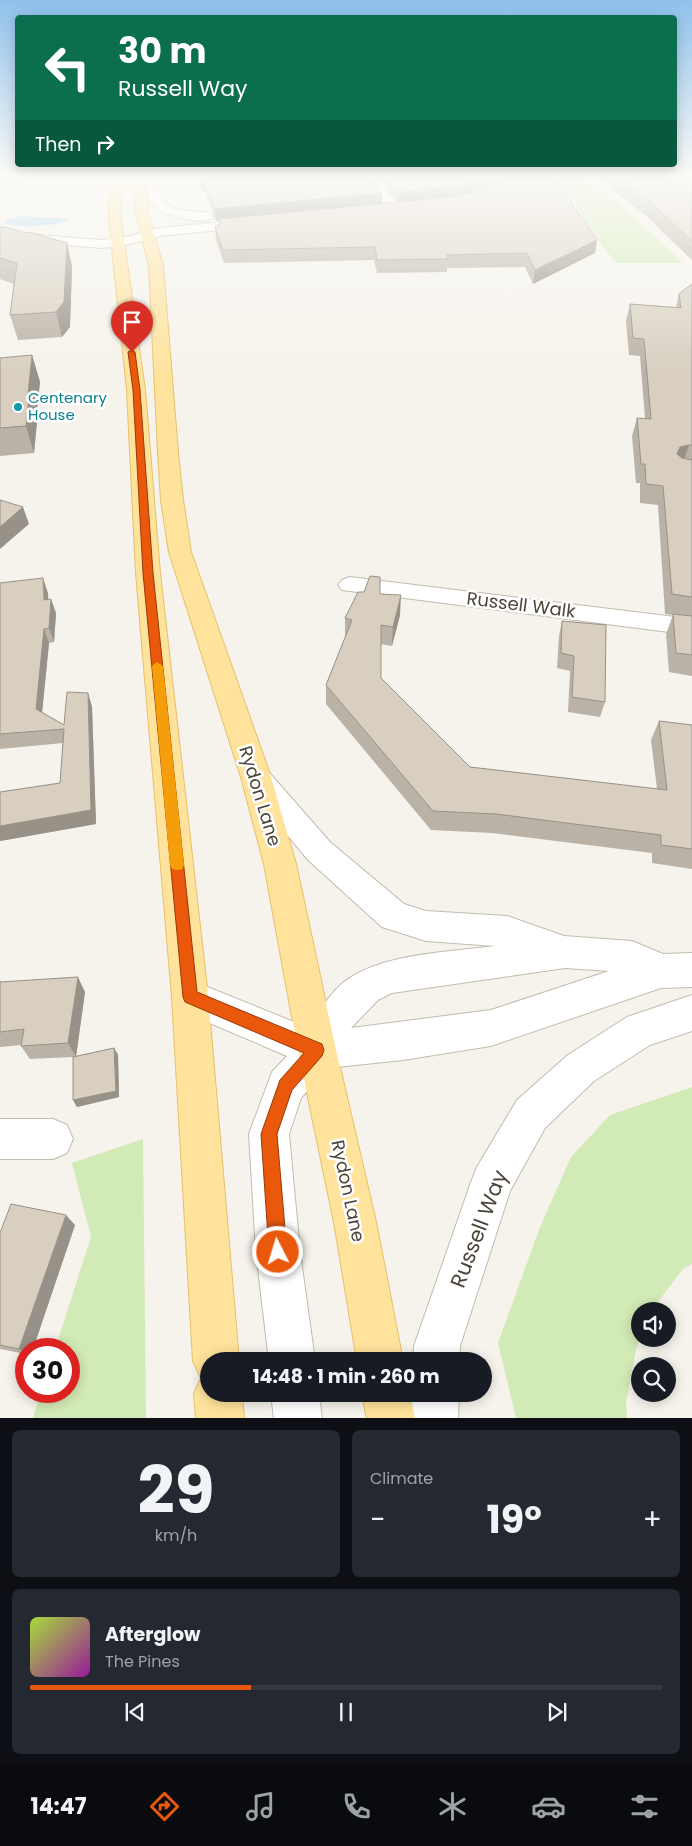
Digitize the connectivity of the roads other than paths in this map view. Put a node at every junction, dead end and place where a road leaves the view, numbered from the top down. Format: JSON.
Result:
{"nodes":[{"id":1,"x":79,"y":242,"type":"edge"},
{"id":2,"x":105,"y":242,"type":"edge"},
{"id":3,"x":118,"y":242,"type":"edge"},
{"id":4,"x":150,"y":242,"type":"edge"},
{"id":5,"x":350,"y":585,"type":"dead end"},
{"id":6,"x":692,"y":627,"type":"edge"},
{"id":7,"x":256,"y":777,"type":"junction"},
{"id":8,"x":565,"y":952,"type":"junction"},
{"id":9,"x":676,"y":970,"type":"edge"},
{"id":10,"x":190,"y":997,"type":"junction"},
{"id":11,"x":692,"y":1014,"type":"edge"},
{"id":12,"x":317,"y":1050,"type":"junction"},
{"id":13,"x":53,"y":1138,"type":"dead end"},
{"id":14,"x":0,"y":1139,"type":"edge"},
{"id":15,"x":215,"y":1352,"type":"edge"},
{"id":16,"x":291,"y":1352,"type":"edge"},
{"id":17,"x":378,"y":1352,"type":"edge"},
{"id":18,"x":437,"y":1352,"type":"edge"},
{"id":19,"x":219,"y":1402,"type":"edge"},
{"id":20,"x":297,"y":1402,"type":"edge"},
{"id":21,"x":388,"y":1402,"type":"edge"},
{"id":22,"x":435,"y":1402,"type":"edge"},
{"id":23,"x":220,"y":1418,"type":"edge"},
{"id":24,"x":298,"y":1418,"type":"edge"},
{"id":25,"x":391,"y":1418,"type":"edge"},
{"id":26,"x":434,"y":1418,"type":"edge"}],
"edges":[{"from":1,"to":2,"type":"street"},
{"from":3,"to":10,"type":"main road"},
{"from":4,"to":7,"type":"main road","name":"Rydon Lane"},
{"from":5,"to":6,"type":"street","name":"Russell Walk"},
{"from":7,"to":8,"type":"street"},
{"from":7,"to":12,"type":"main road","name":"Rydon Lane"},
{"from":8,"to":9,"type":"street"},
{"from":8,"to":12,"type":"street"},
{"from":9,"to":12,"type":"street"},
{"from":10,"to":12,"type":"street"},
{"from":10,"to":15,"type":"main road"},
{"from":11,"to":18,"type":"street","name":"Russell Way"},
{"from":12,"to":16,"type":"street"},
{"from":12,"to":17,"type":"main road","name":"Rydon Lane"},
{"from":13,"to":14,"type":"street"},
{"from":19,"to":23,"type":"main road"},
{"from":20,"to":24,"type":"street"},
{"from":21,"to":25,"type":"main road"},
{"from":22,"to":26,"type":"street"}]}
